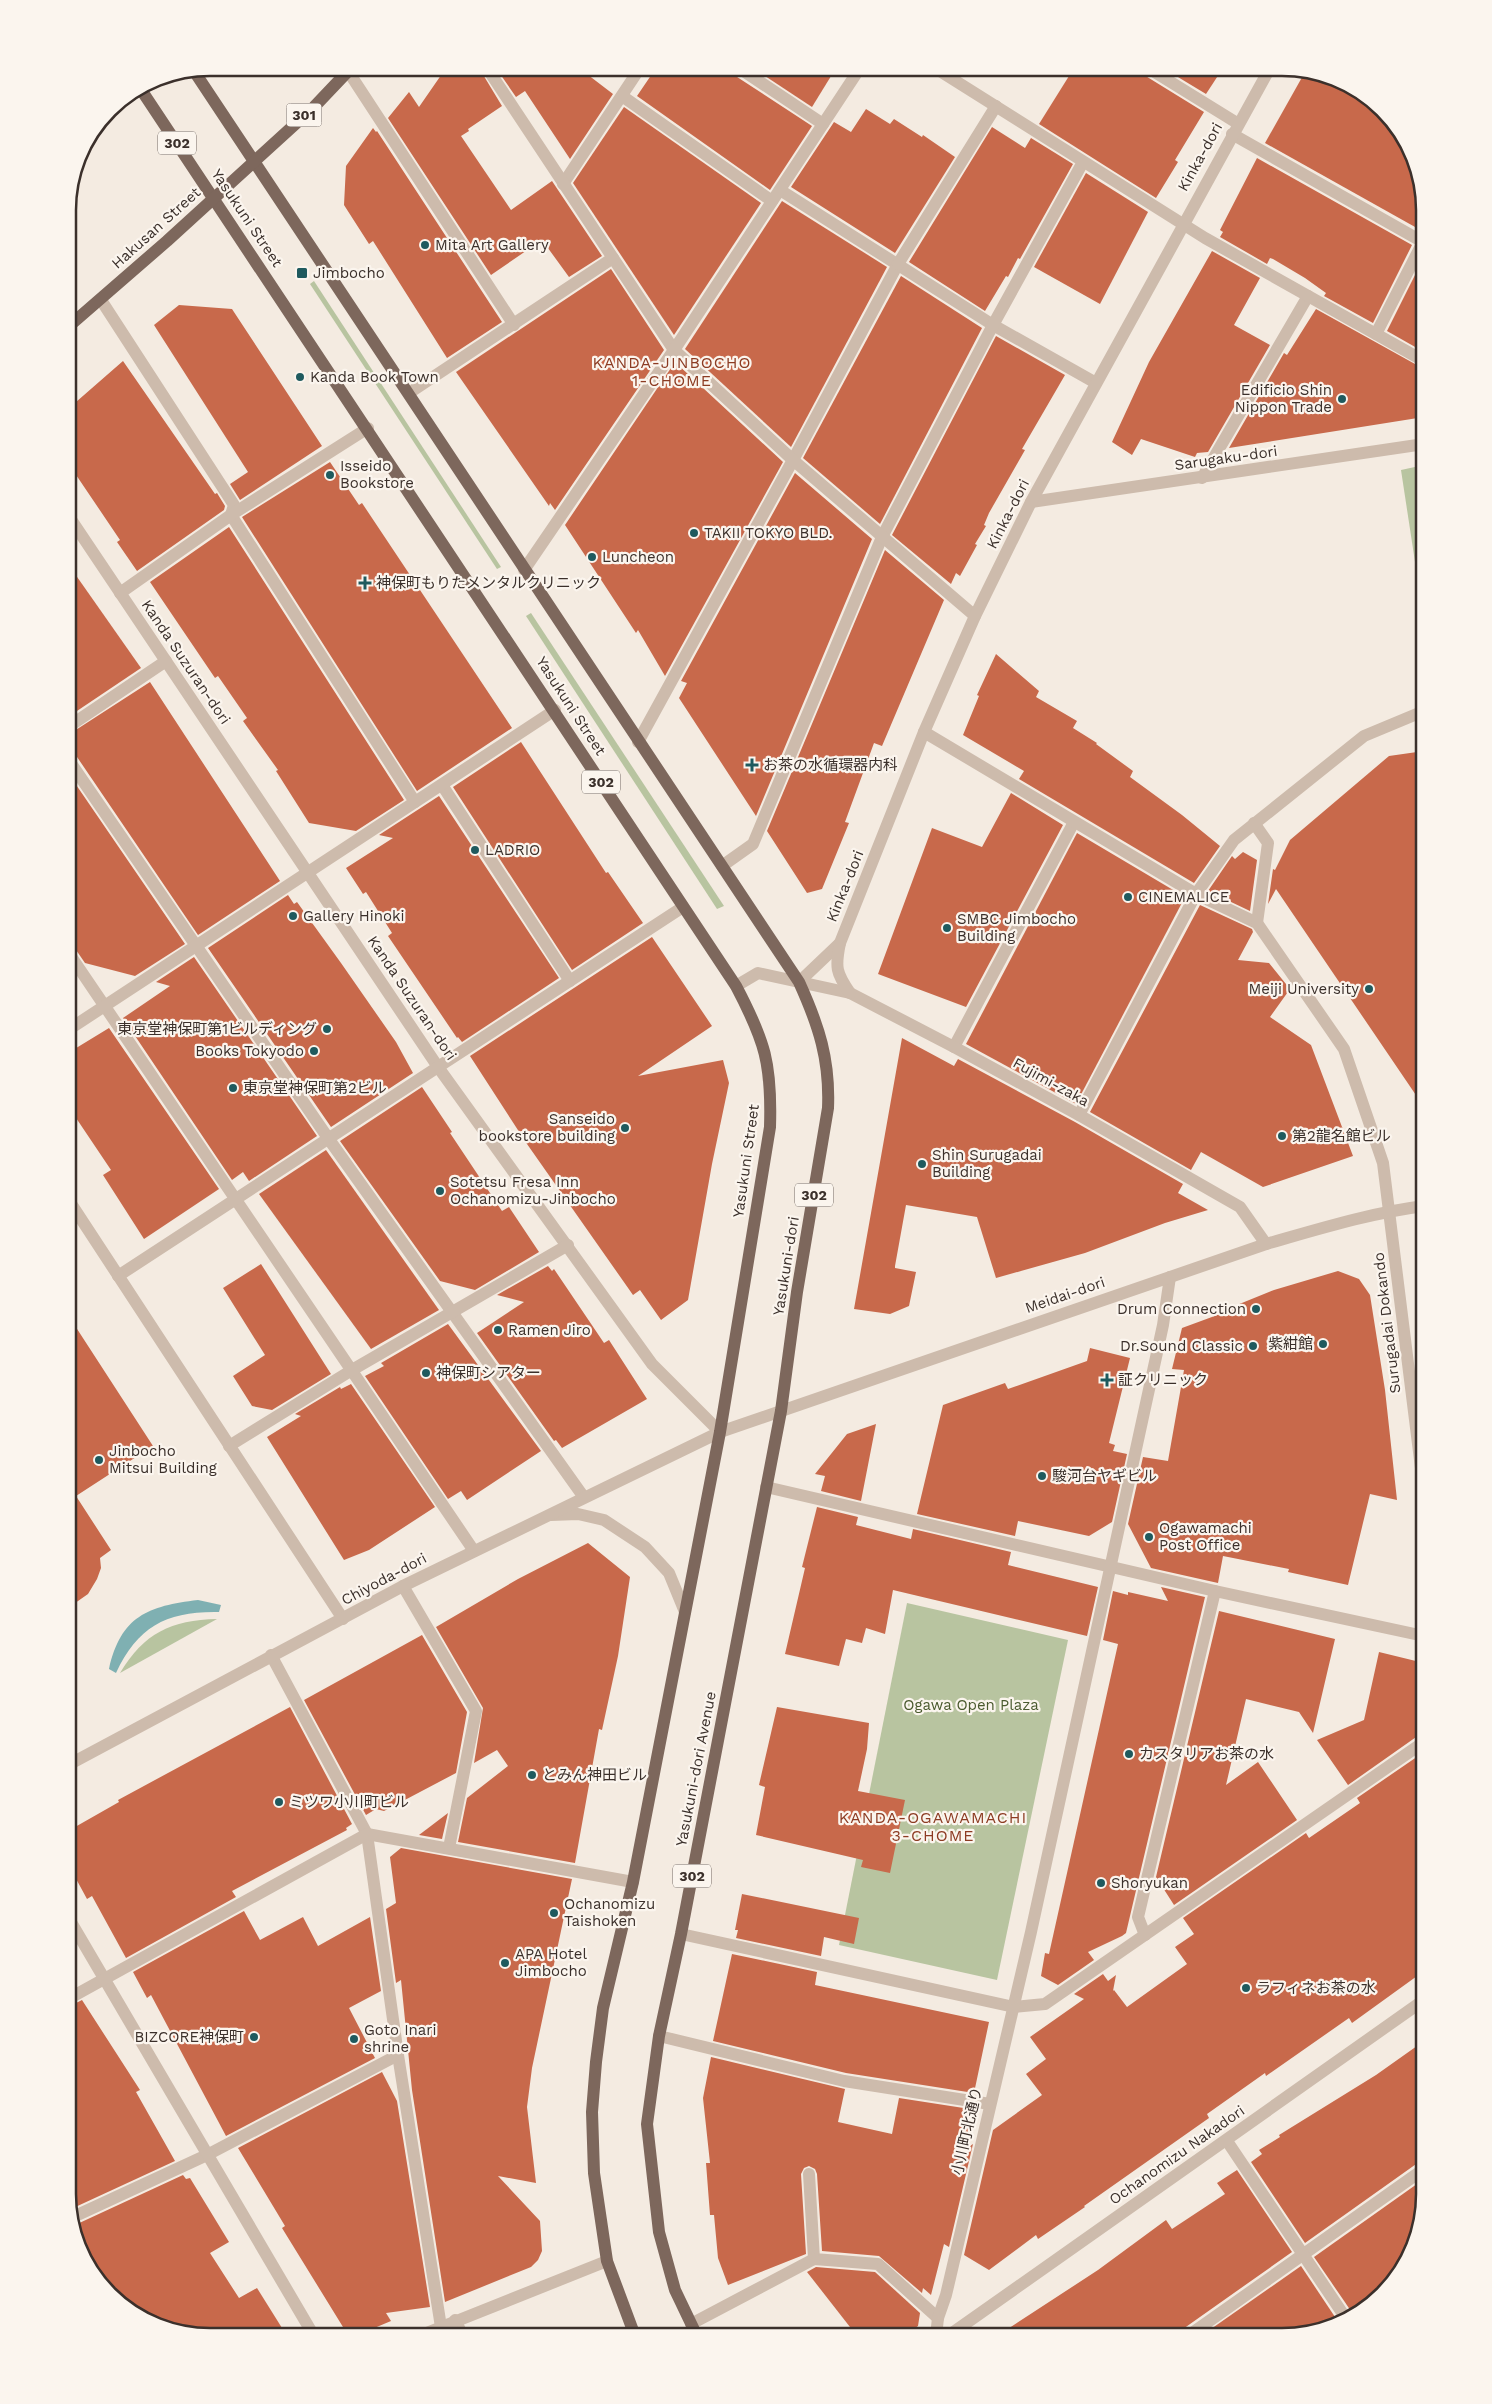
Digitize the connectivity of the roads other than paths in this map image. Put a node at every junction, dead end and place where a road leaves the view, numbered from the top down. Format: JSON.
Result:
{"nodes":[{"id":1,"x":198,"y":77,"type":"edge"},
{"id":2,"x":341,"y":77,"type":"edge"},
{"id":3,"x":354,"y":77,"type":"edge"},
{"id":4,"x":493,"y":77,"type":"edge"},
{"id":5,"x":634,"y":77,"type":"edge"},
{"id":6,"x":752,"y":77,"type":"edge"},
{"id":7,"x":854,"y":77,"type":"edge"},
{"id":8,"x":949,"y":77,"type":"edge"},
{"id":9,"x":1161,"y":77,"type":"edge"},
{"id":10,"x":1265,"y":77,"type":"edge"},
{"id":11,"x":144,"y":94,"type":"edge"},
{"id":12,"x":622,"y":96,"type":"junction"},
{"id":13,"x":996,"y":106,"type":"junction"},
{"id":14,"x":823,"y":124,"type":"junction"},
{"id":15,"x":1235,"y":128,"type":"junction"},
{"id":16,"x":254,"y":160,"type":"junction"},
{"id":17,"x":1083,"y":162,"type":"junction"},
{"id":18,"x":564,"y":184,"type":"junction"},
{"id":19,"x":780,"y":190,"type":"junction"},
{"id":20,"x":214,"y":196,"type":"junction"},
{"id":21,"x":772,"y":201,"type":"junction"},
{"id":22,"x":1182,"y":224,"type":"junction"},
{"id":23,"x":1416,"y":236,"type":"edge"},
{"id":24,"x":1416,"y":256,"type":"edge"},
{"id":25,"x":612,"y":258,"type":"junction"},
{"id":26,"x":898,"y":264,"type":"junction"},
{"id":27,"x":1308,"y":296,"type":"junction"},
{"id":28,"x":100,"y":300,"type":"junction"},
{"id":29,"x":77,"y":320,"type":"edge"},
{"id":30,"x":514,"y":325,"type":"junction"},
{"id":31,"x":993,"y":325,"type":"junction"},
{"id":32,"x":1376,"y":334,"type":"junction"},
{"id":33,"x":674,"y":350,"type":"junction"},
{"id":34,"x":1416,"y":357,"type":"edge"},
{"id":35,"x":1096,"y":383,"type":"junction"},
{"id":36,"x":409,"y":393,"type":"junction"},
{"id":37,"x":368,"y":428,"type":"junction"},
{"id":38,"x":1416,"y":445,"type":"edge"},
{"id":39,"x":793,"y":460,"type":"junction"},
{"id":40,"x":1202,"y":478,"type":"junction"},
{"id":41,"x":1032,"y":502,"type":"junction"},
{"id":42,"x":231,"y":515,"type":"junction"},
{"id":43,"x":77,"y":528,"type":"edge"},
{"id":44,"x":882,"y":537,"type":"junction"},
{"id":45,"x":524,"y":570,"type":"junction"},
{"id":46,"x":120,"y":593,"type":"junction"},
{"id":47,"x":974,"y":616,"type":"junction"},
{"id":48,"x":166,"y":661,"type":"junction"},
{"id":49,"x":555,"y":710,"type":"junction"},
{"id":50,"x":1416,"y":714,"type":"edge"},
{"id":51,"x":77,"y":721,"type":"edge"},
{"id":52,"x":924,"y":732,"type":"junction"},
{"id":53,"x":638,"y":742,"type":"junction"},
{"id":54,"x":77,"y":772,"type":"edge"},
{"id":55,"x":442,"y":785,"type":"junction"},
{"id":56,"x":415,"y":802,"type":"junction"},
{"id":57,"x":1074,"y":822,"type":"junction"},
{"id":58,"x":1254,"y":823,"type":"junction"},
{"id":59,"x":722,"y":866,"type":"junction"},
{"id":60,"x":308,"y":872,"type":"junction"},
{"id":61,"x":1196,"y":894,"type":"junction"},
{"id":62,"x":683,"y":907,"type":"junction"},
{"id":63,"x":1257,"y":923,"type":"junction"},
{"id":64,"x":840,"y":943,"type":"junction"},
{"id":65,"x":195,"y":947,"type":"junction"},
{"id":66,"x":77,"y":965,"type":"edge"},
{"id":67,"x":570,"y":981,"type":"junction"},
{"id":68,"x":799,"y":982,"type":"junction"},
{"id":69,"x":736,"y":986,"type":"junction"},
{"id":70,"x":850,"y":993,"type":"junction"},
{"id":71,"x":104,"y":1006,"type":"junction"},
{"id":72,"x":77,"y":1024,"type":"edge"},
{"id":73,"x":954,"y":1048,"type":"junction"},
{"id":74,"x":438,"y":1066,"type":"junction"},
{"id":75,"x":1079,"y":1115,"type":"junction"},
{"id":76,"x":328,"y":1138,"type":"junction"},
{"id":77,"x":235,"y":1200,"type":"junction"},
{"id":78,"x":1416,"y":1207,"type":"edge"},
{"id":79,"x":1390,"y":1210,"type":"junction"},
{"id":80,"x":76,"y":1212,"type":"edge"},
{"id":81,"x":1266,"y":1244,"type":"junction"},
{"id":82,"x":568,"y":1245,"type":"junction"},
{"id":83,"x":118,"y":1276,"type":"junction"},
{"id":84,"x":1170,"y":1277,"type":"junction"},
{"id":85,"x":450,"y":1312,"type":"junction"},
{"id":86,"x":352,"y":1370,"type":"junction"},
{"id":87,"x":781,"y":1411,"type":"junction"},
{"id":88,"x":1416,"y":1426,"type":"edge"},
{"id":89,"x":720,"y":1432,"type":"junction"},
{"id":90,"x":229,"y":1446,"type":"junction"},
{"id":91,"x":766,"y":1487,"type":"junction"},
{"id":92,"x":583,"y":1496,"type":"junction"},
{"id":93,"x":546,"y":1515,"type":"junction"},
{"id":94,"x":474,"y":1551,"type":"junction"},
{"id":95,"x":1111,"y":1566,"type":"junction"},
{"id":96,"x":402,"y":1586,"type":"junction"},
{"id":97,"x":1215,"y":1591,"type":"junction"},
{"id":98,"x":685,"y":1612,"type":"junction"},
{"id":99,"x":343,"y":1618,"type":"junction"},
{"id":100,"x":1416,"y":1634,"type":"edge"},
{"id":101,"x":271,"y":1655,"type":"junction"},
{"id":102,"x":1416,"y":1748,"type":"edge"},
{"id":103,"x":76,"y":1761,"type":"edge"},
{"id":104,"x":367,"y":1834,"type":"junction"},
{"id":105,"x":449,"y":1848,"type":"junction"},
{"id":106,"x":632,"y":1882,"type":"junction"},
{"id":107,"x":76,"y":1931,"type":"edge"},
{"id":108,"x":681,"y":1934,"type":"junction"},
{"id":109,"x":1145,"y":1935,"type":"junction"},
{"id":110,"x":104,"y":1980,"type":"junction"},
{"id":111,"x":76,"y":1995,"type":"edge"},
{"id":112,"x":1416,"y":2006,"type":"edge"},
{"id":113,"x":1014,"y":2007,"type":"junction"},
{"id":114,"x":660,"y":2036,"type":"junction"},
{"id":115,"x":398,"y":2055,"type":"junction"},
{"id":116,"x":990,"y":2104,"type":"junction"},
{"id":117,"x":1226,"y":2141,"type":"junction"},
{"id":118,"x":207,"y":2155,"type":"junction"},
{"id":119,"x":808,"y":2174,"type":"dead end"},
{"id":120,"x":1416,"y":2175,"type":"edge"},
{"id":121,"x":78,"y":2215,"type":"edge"},
{"id":122,"x":1303,"y":2256,"type":"junction"},
{"id":123,"x":814,"y":2259,"type":"junction"},
{"id":124,"x":607,"y":2261,"type":"junction"},
{"id":125,"x":1342,"y":2313,"type":"edge"},
{"id":126,"x":938,"y":2318,"type":"junction"},
{"id":127,"x":455,"y":2320,"type":"junction"},
{"id":128,"x":692,"y":2324,"type":"junction"},
{"id":129,"x":309,"y":2327,"type":"edge"},
{"id":130,"x":441,"y":2327,"type":"joint"},
{"id":131,"x":459,"y":2327,"type":"edge"},
{"id":132,"x":632,"y":2327,"type":"edge"},
{"id":133,"x":693,"y":2327,"type":"edge"},
{"id":134,"x":937,"y":2328,"type":"edge"},
{"id":135,"x":960,"y":2328,"type":"edge"},
{"id":136,"x":1200,"y":2328,"type":"edge"}],
"edges":[{"from":1,"to":16,"type":"main road","number":"302"},
{"from":2,"to":16,"type":"main road","name":"Hakusan Street","number":"301"},
{"from":3,"to":30,"type":"street"},
{"from":4,"to":18,"type":"street"},
{"from":5,"to":12,"type":"street"},
{"from":6,"to":14,"type":"street"},
{"from":7,"to":14,"type":"street"},
{"from":8,"to":13,"type":"street"},
{"from":9,"to":15,"type":"street"},
{"from":10,"to":15,"type":"street","name":"Kinka-dori"},
{"from":11,"to":20,"type":"main road","name":"Yasukuni Street","number":"302"},
{"from":12,"to":18,"type":"street"},
{"from":12,"to":21,"type":"street"},
{"from":13,"to":17,"type":"street"},
{"from":13,"to":26,"type":"street"},
{"from":14,"to":19,"type":"street"},
{"from":15,"to":22,"type":"street","name":"Kinka-dori"},
{"from":15,"to":23,"type":"street"},
{"from":16,"to":20,"type":"main road","name":"Hakusan Street","number":"301"},
{"from":16,"to":36,"type":"main road","number":"302"},
{"from":17,"to":22,"type":"street"},
{"from":17,"to":31,"type":"street"},
{"from":18,"to":25,"type":"street"},
{"from":19,"to":21,"type":"street"},
{"from":19,"to":26,"type":"street"},
{"from":20,"to":28,"type":"main road","name":"Hakusan Street","number":"301"},
{"from":20,"to":37,"type":"main road","name":"Yasukuni Street","number":"302"},
{"from":21,"to":33,"type":"street"},
{"from":22,"to":27,"type":"street"},
{"from":22,"to":35,"type":"street","name":"Kinka-dori"},
{"from":24,"to":32,"type":"street"},
{"from":25,"to":30,"type":"street"},
{"from":25,"to":33,"type":"street"},
{"from":26,"to":31,"type":"street"},
{"from":26,"to":39,"type":"street"},
{"from":27,"to":32,"type":"street"},
{"from":27,"to":40,"type":"street"},
{"from":28,"to":29,"type":"main road","name":"Hakusan Street","number":"301"},
{"from":28,"to":42,"type":"street"},
{"from":30,"to":36,"type":"street"},
{"from":31,"to":35,"type":"street"},
{"from":31,"to":44,"type":"street"},
{"from":32,"to":34,"type":"street"},
{"from":33,"to":39,"type":"street"},
{"from":33,"to":45,"type":"street"},
{"from":35,"to":41,"type":"street","name":"Kinka-dori"},
{"from":36,"to":45,"type":"main road","number":"302"},
{"from":37,"to":42,"type":"street"},
{"from":37,"to":49,"type":"main road","name":"Yasukuni Street","number":"302"},
{"from":38,"to":40,"type":"street","name":"Sarugaku-dori"},
{"from":39,"to":44,"type":"street"},
{"from":39,"to":53,"type":"street"},
{"from":40,"to":41,"type":"street","name":"Sarugaku-dori"},
{"from":41,"to":47,"type":"street","name":"Kinka-dori"},
{"from":42,"to":46,"type":"street"},
{"from":42,"to":56,"type":"street"},
{"from":43,"to":46,"type":"street","name":"Kanda Suzuran-dori"},
{"from":44,"to":47,"type":"street"},
{"from":44,"to":59,"type":"street"},
{"from":45,"to":53,"type":"main road","number":"302"},
{"from":46,"to":48,"type":"street","name":"Kanda Suzuran-dori"},
{"from":47,"to":52,"type":"street","name":"Kinka-dori"},
{"from":48,"to":51,"type":"street"},
{"from":48,"to":60,"type":"street","name":"Kanda Suzuran-dori"},
{"from":49,"to":55,"type":"street"},
{"from":49,"to":62,"type":"main road","name":"Yasukuni Street","number":"302"},
{"from":50,"to":58,"type":"street"},
{"from":52,"to":57,"type":"street"},
{"from":52,"to":64,"type":"street","name":"Kinka-dori"},
{"from":53,"to":59,"type":"main road","number":"302"},
{"from":54,"to":65,"type":"street"},
{"from":55,"to":56,"type":"street"},
{"from":55,"to":67,"type":"street"},
{"from":56,"to":60,"type":"street"},
{"from":57,"to":61,"type":"street"},
{"from":57,"to":73,"type":"street"},
{"from":58,"to":61,"type":"street"},
{"from":58,"to":63,"type":"street"},
{"from":59,"to":68,"type":"main road","number":"302"},
{"from":60,"to":65,"type":"street"},
{"from":60,"to":74,"type":"street","name":"Kanda Suzuran-dori"},
{"from":61,"to":63,"type":"street"},
{"from":61,"to":75,"type":"street"},
{"from":62,"to":67,"type":"street"},
{"from":62,"to":69,"type":"main road","name":"Yasukuni Street","number":"302"},
{"from":63,"to":79,"type":"street","name":"Surugadai Dokando"},
{"from":64,"to":68,"type":"street","name":"Kinka-dori"},
{"from":64,"to":70,"type":"street"},
{"from":65,"to":71,"type":"street"},
{"from":65,"to":76,"type":"street"},
{"from":66,"to":71,"type":"street"},
{"from":67,"to":74,"type":"street"},
{"from":68,"to":69,"type":"street","name":"Fujimi-zaka"},
{"from":68,"to":70,"type":"street","name":"Fujimi-zaka"},
{"from":68,"to":87,"type":"main road","name":"Yasukuni-dori","number":"302"},
{"from":69,"to":89,"type":"main road","name":"Yasukuni Street","number":"302"},
{"from":70,"to":73,"type":"street","name":"Fujimi-zaka"},
{"from":71,"to":72,"type":"street"},
{"from":71,"to":77,"type":"street"},
{"from":73,"to":75,"type":"street","name":"Fujimi-zaka"},
{"from":74,"to":76,"type":"street"},
{"from":74,"to":82,"type":"street","name":"Kanda Suzuran-dori"},
{"from":75,"to":81,"type":"street","name":"Fujimi-zaka"},
{"from":76,"to":77,"type":"street"},
{"from":76,"to":85,"type":"street"},
{"from":77,"to":83,"type":"street"},
{"from":77,"to":86,"type":"street"},
{"from":78,"to":79,"type":"street","name":"Meidai-dori"},
{"from":79,"to":81,"type":"street","name":"Meidai-dori"},
{"from":79,"to":88,"type":"street","name":"Surugadai Dokando"},
{"from":80,"to":83,"type":"street"},
{"from":81,"to":84,"type":"street","name":"Meidai-dori"},
{"from":82,"to":85,"type":"street"},
{"from":82,"to":89,"type":"street","name":"Kanda Suzuran-dori"},
{"from":83,"to":90,"type":"street"},
{"from":84,"to":87,"type":"street","name":"Meidai-dori"},
{"from":84,"to":95,"type":"street","name":"小川町北通り"},
{"from":85,"to":86,"type":"street"},
{"from":85,"to":92,"type":"street"},
{"from":86,"to":90,"type":"street"},
{"from":86,"to":94,"type":"street"},
{"from":87,"to":89,"type":"street","name":"Meidai-dori"},
{"from":87,"to":91,"type":"main road","name":"Yasukuni-dori Avenue","number":"302"},
{"from":89,"to":92,"type":"street","name":"Chiyoda-dori"},
{"from":89,"to":98,"type":"main road","number":"302"},
{"from":90,"to":99,"type":"street"},
{"from":91,"to":95,"type":"street"},
{"from":91,"to":108,"type":"main road","name":"Yasukuni-dori Avenue","number":"302"},
{"from":92,"to":93,"type":"street","name":"Chiyoda-dori"},
{"from":93,"to":94,"type":"street","name":"Chiyoda-dori"},
{"from":93,"to":98,"type":"street"},
{"from":94,"to":96,"type":"street","name":"Chiyoda-dori"},
{"from":95,"to":97,"type":"street"},
{"from":95,"to":113,"type":"street","name":"小川町北通り"},
{"from":96,"to":99,"type":"street","name":"Chiyoda-dori"},
{"from":96,"to":105,"type":"street"},
{"from":97,"to":100,"type":"street"},
{"from":97,"to":109,"type":"street"},
{"from":98,"to":106,"type":"main road","number":"302"},
{"from":99,"to":101,"type":"street","name":"Chiyoda-dori"},
{"from":101,"to":103,"type":"street","name":"Chiyoda-dori"},
{"from":101,"to":104,"type":"street"},
{"from":102,"to":109,"type":"street"},
{"from":104,"to":105,"type":"street"},
{"from":104,"to":110,"type":"street"},
{"from":104,"to":115,"type":"street"},
{"from":105,"to":106,"type":"street"},
{"from":106,"to":124,"type":"main road","number":"302"},
{"from":107,"to":110,"type":"street"},
{"from":108,"to":113,"type":"street"},
{"from":108,"to":114,"type":"main road","name":"Yasukuni-dori Avenue","number":"302"},
{"from":109,"to":113,"type":"street"},
{"from":110,"to":111,"type":"street"},
{"from":110,"to":118,"type":"street"},
{"from":112,"to":117,"type":"street","name":"Ochanomizu Nakadori"},
{"from":113,"to":116,"type":"street","name":"小川町北通り"},
{"from":114,"to":116,"type":"street"},
{"from":114,"to":128,"type":"main road","name":"Yasukuni-dori Avenue","number":"302"},
{"from":115,"to":118,"type":"street"},
{"from":115,"to":130,"type":"street"},
{"from":116,"to":126,"type":"street","name":"小川町北通り"},
{"from":117,"to":122,"type":"street"},
{"from":117,"to":135,"type":"street","name":"Ochanomizu Nakadori"},
{"from":118,"to":121,"type":"street"},
{"from":118,"to":129,"type":"street"},
{"from":119,"to":123,"type":"street"},
{"from":120,"to":122,"type":"street"},
{"from":122,"to":125,"type":"street"},
{"from":122,"to":136,"type":"street"},
{"from":123,"to":126,"type":"street"},
{"from":123,"to":128,"type":"street"},
{"from":124,"to":127,"type":"street"},
{"from":124,"to":132,"type":"main road","number":"302"},
{"from":126,"to":134,"type":"street","name":"小川町北通り"},
{"from":127,"to":130,"type":"street"},
{"from":127,"to":131,"type":"street"},
{"from":128,"to":133,"type":"main road","name":"Yasukuni-dori Avenue","number":"302"}]}
